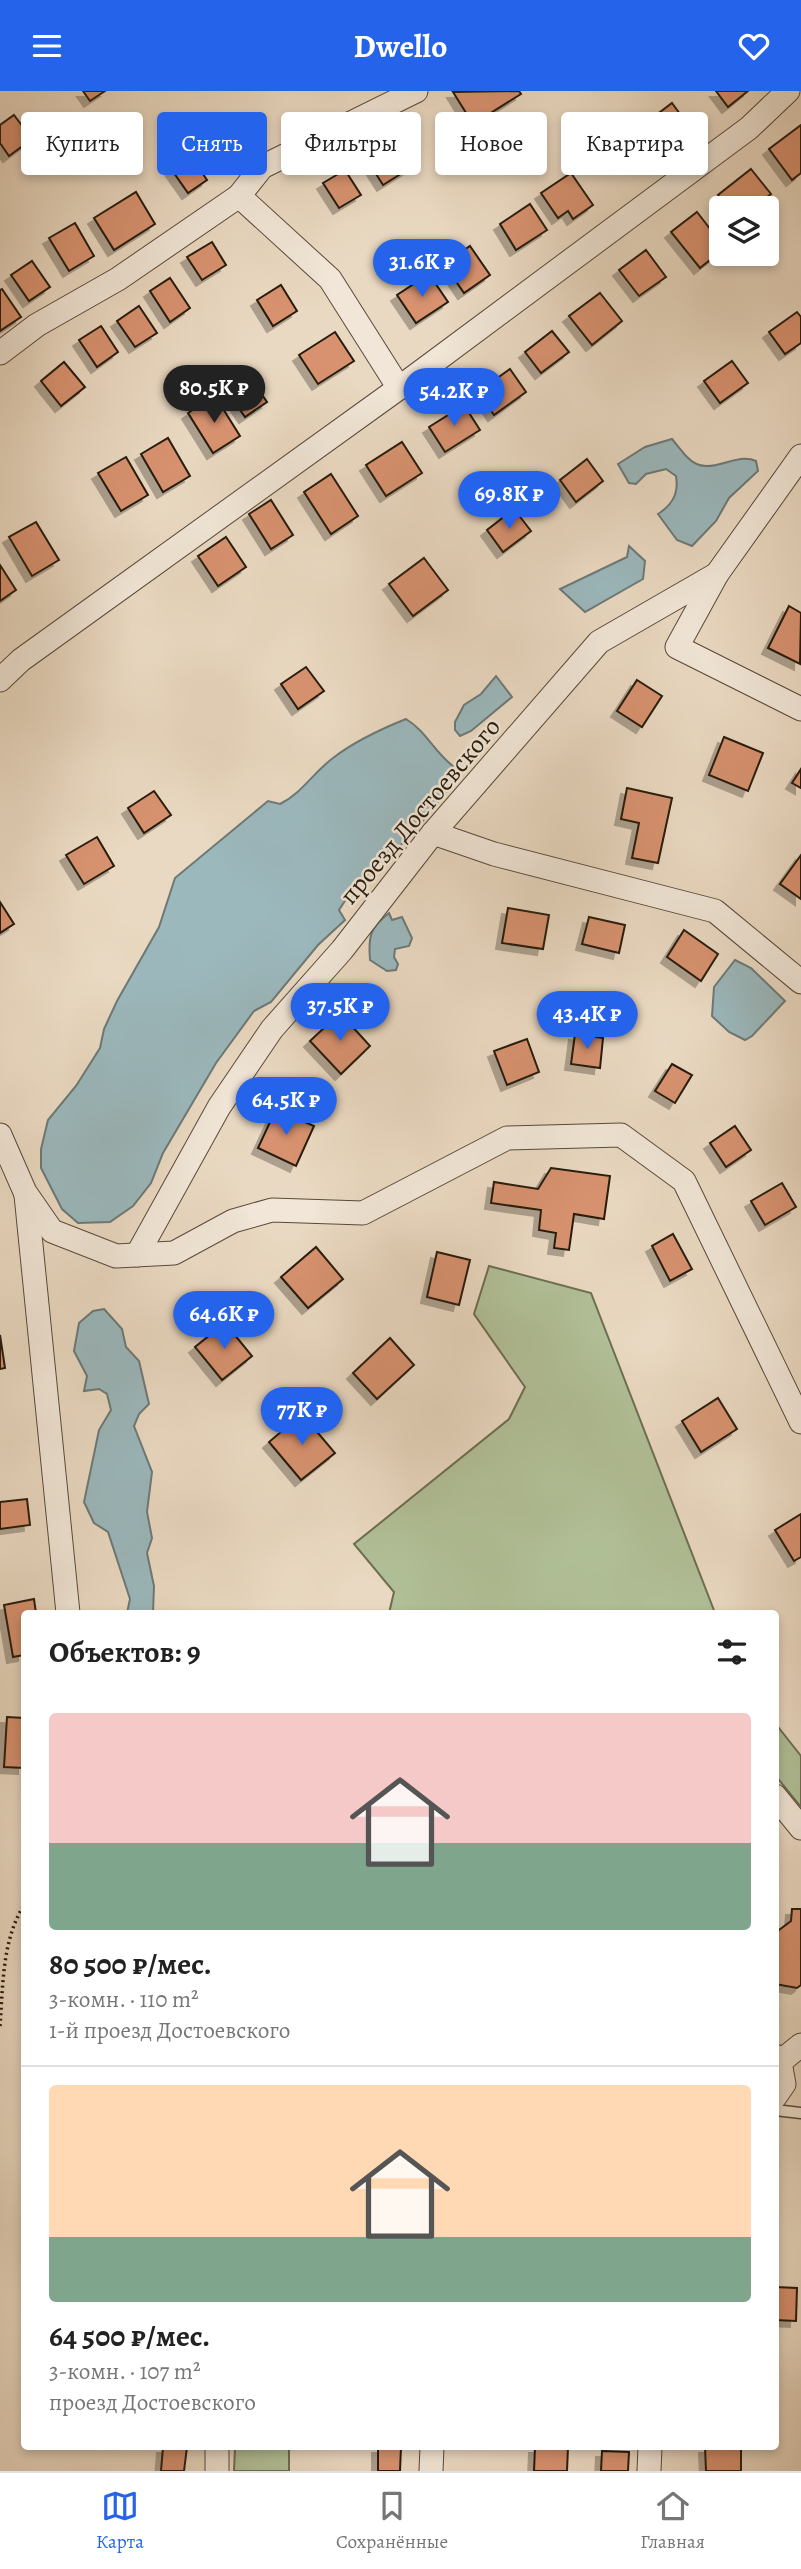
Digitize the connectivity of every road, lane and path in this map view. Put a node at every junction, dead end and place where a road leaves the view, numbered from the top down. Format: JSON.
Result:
{"nodes":[{"id":1,"x":416,"y":91,"type":"edge"},
{"id":2,"x":788,"y":91,"type":"edge"},
{"id":3,"x":239,"y":196,"type":"junction"},
{"id":4,"x":0,"y":352,"type":"edge"},
{"id":5,"x":399,"y":388,"type":"junction"},
{"id":6,"x":801,"y":456,"type":"edge"},
{"id":7,"x":717,"y":575,"type":"junction"},
{"id":8,"x":0,"y":680,"type":"edge"},
{"id":9,"x":801,"y":709,"type":"edge"},
{"id":10,"x":433,"y":833,"type":"junction"},
{"id":11,"x":801,"y":982,"type":"edge"},
{"id":12,"x":0,"y":1135,"type":"edge"},
{"id":13,"x":25,"y":1192,"type":"junction"},
{"id":14,"x":137,"y":1255,"type":"junction"},
{"id":15,"x":801,"y":1422,"type":"edge"},
{"id":16,"x":68,"y":1610,"type":"edge"},
{"id":17,"x":779,"y":1801,"type":"edge"},
{"id":18,"x":801,"y":1828,"type":"edge"},
{"id":19,"x":21,"y":1910,"type":"edge"},
{"id":20,"x":0,"y":2026,"type":"edge"},
{"id":21,"x":801,"y":2045,"type":"edge"},
{"id":22,"x":779,"y":2058,"type":"edge"},
{"id":23,"x":779,"y":2063,"type":"edge"},
{"id":24,"x":779,"y":2091,"type":"edge"},
{"id":25,"x":779,"y":2110,"type":"edge"},
{"id":26,"x":801,"y":2113,"type":"edge"},
{"id":27,"x":217,"y":2450,"type":"edge"},
{"id":28,"x":432,"y":2450,"type":"edge"},
{"id":29,"x":650,"y":2450,"type":"edge"},
{"id":30,"x":217,"y":2471,"type":"edge"},
{"id":31,"x":431,"y":2471,"type":"edge"},
{"id":32,"x":649,"y":2471,"type":"edge"}],
"edges":[{"from":1,"to":3,"type":"street"},
{"from":2,"to":5,"type":"street"},
{"from":3,"to":4,"type":"street"},
{"from":3,"to":5,"type":"street"},
{"from":5,"to":8,"type":"street"},
{"from":6,"to":7,"type":"street","name":"проезд Достоевского"},
{"from":7,"to":9,"type":"street"},
{"from":7,"to":10,"type":"street","name":"проезд Достоевского"},
{"from":10,"to":11,"type":"street"},
{"from":10,"to":14,"type":"street","name":"проезд Достоевского"},
{"from":12,"to":13,"type":"street"},
{"from":13,"to":14,"type":"street"},
{"from":13,"to":16,"type":"street"},
{"from":14,"to":15,"type":"street"},
{"from":17,"to":18,"type":"street"},
{"from":19,"to":20,"type":"path"},
{"from":21,"to":22,"type":"street"},
{"from":23,"to":24,"type":"street"},
{"from":25,"to":26,"type":"lane"},
{"from":27,"to":30,"type":"street"},
{"from":28,"to":31,"type":"street"},
{"from":29,"to":32,"type":"street"}]}
